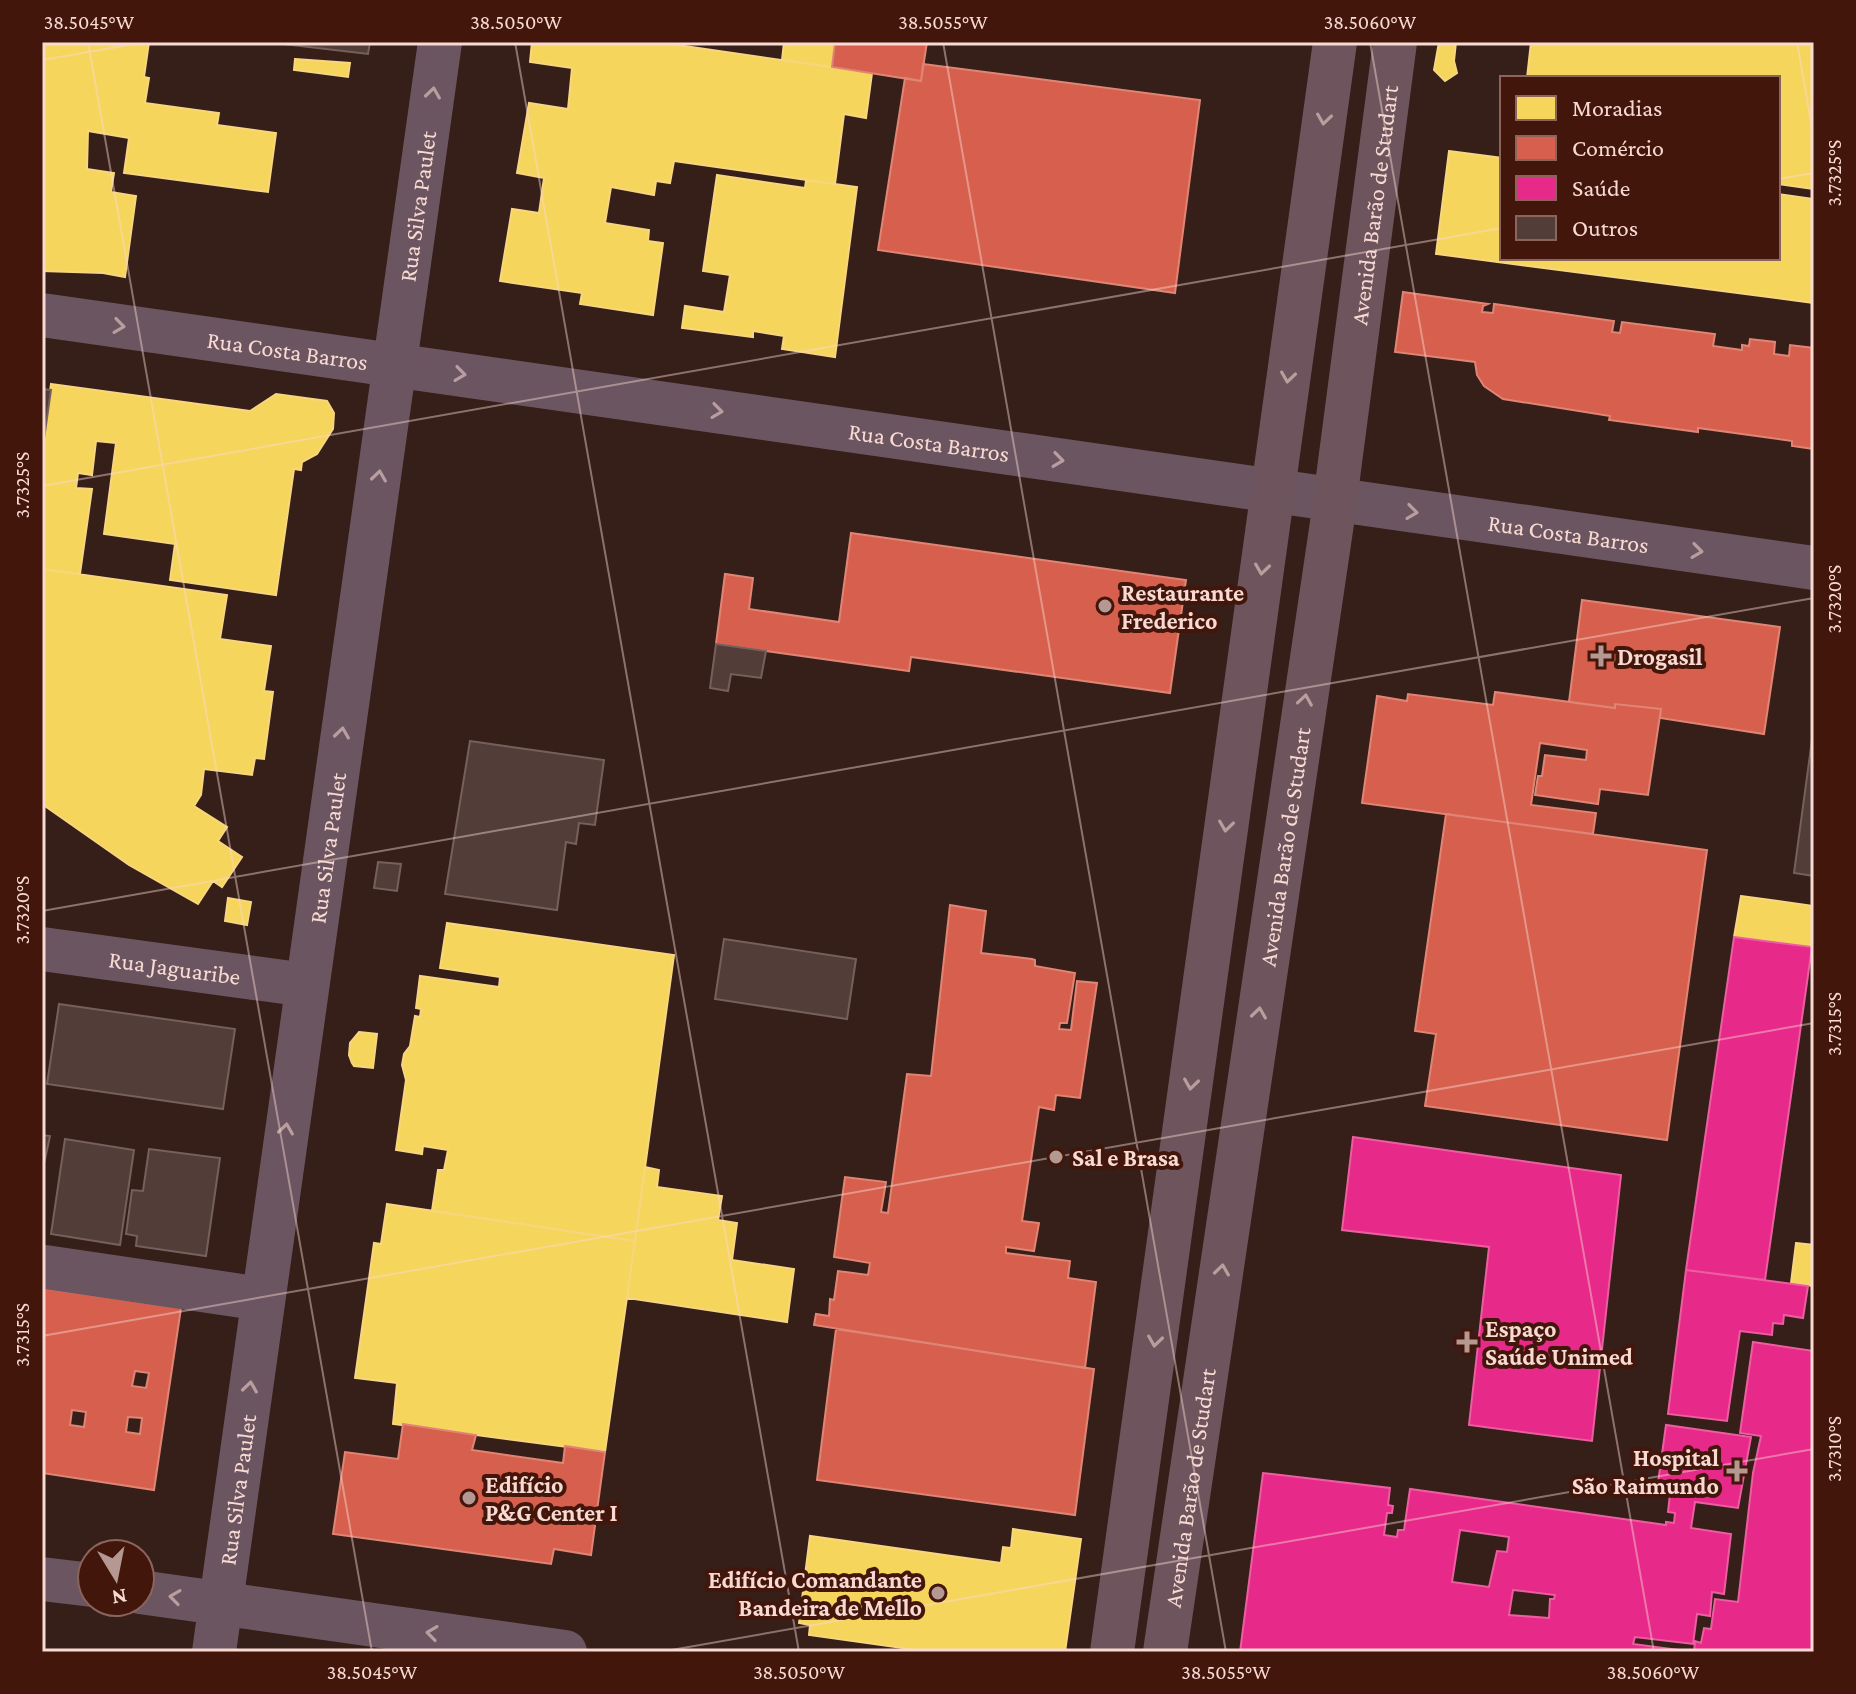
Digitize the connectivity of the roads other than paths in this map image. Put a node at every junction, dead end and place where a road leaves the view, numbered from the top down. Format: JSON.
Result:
{"nodes":[{"id":1,"x":440,"y":42,"type":"edge"},
{"id":2,"x":1335,"y":42,"type":"edge"},
{"id":3,"x":1395,"y":42,"type":"edge"},
{"id":4,"x":42,"y":315,"type":"edge"},
{"id":5,"x":395,"y":365,"type":"junction"},
{"id":6,"x":1272,"y":491,"type":"junction"},
{"id":7,"x":1334,"y":501,"type":"junction"},
{"id":8,"x":1814,"y":568,"type":"edge"},
{"id":9,"x":42,"y":949,"type":"edge"},
{"id":10,"x":306,"y":985,"type":"junction"},
{"id":11,"x":45,"y":1267,"type":"dead end"},
{"id":12,"x":262,"y":1299,"type":"junction"},
{"id":13,"x":42,"y":1579,"type":"edge"},
{"id":14,"x":76,"y":1583,"type":"edge"},
{"id":15,"x":156,"y":1594,"type":"edge"},
{"id":16,"x":221,"y":1603,"type":"junction"},
{"id":17,"x":214,"y":1652,"type":"edge"},
{"id":18,"x":565,"y":1652,"type":"edge"},
{"id":19,"x":1112,"y":1652,"type":"edge"},
{"id":20,"x":1165,"y":1652,"type":"edge"}],
"edges":[{"from":5,"to":1,"type":"street","name":"Rua Silva Paulet","one_way":true},
{"from":2,"to":6,"type":"main road","one_way":true},
{"from":3,"to":7,"type":"main road","name":"Avenida Barão de Studart"},
{"from":4,"to":5,"type":"street","name":"Rua Costa Barros","one_way":true},
{"from":5,"to":6,"type":"street","name":"Rua Costa Barros","one_way":true},
{"from":10,"to":5,"type":"street","name":"Rua Silva Paulet","one_way":true},
{"from":6,"to":7,"type":"street","name":"Rua Costa Barros"},
{"from":6,"to":19,"type":"main road","one_way":true},
{"from":7,"to":8,"type":"street","name":"Rua Costa Barros","one_way":true},
{"from":20,"to":7,"type":"main road","name":"Avenida Barão de Studart","one_way":true},
{"from":9,"to":10,"type":"street","name":"Rua Jaguaribe"},
{"from":12,"to":10,"type":"street","name":"Rua Silva Paulet","one_way":true},
{"from":11,"to":12,"type":"street"},
{"from":16,"to":12,"type":"street","name":"Rua Silva Paulet","one_way":true},
{"from":13,"to":14,"type":"street"},
{"from":16,"to":15,"type":"street","one_way":true},
{"from":16,"to":17,"type":"street","name":"Rua Silva Paulet"},
{"from":18,"to":16,"type":"street","one_way":true}]}
